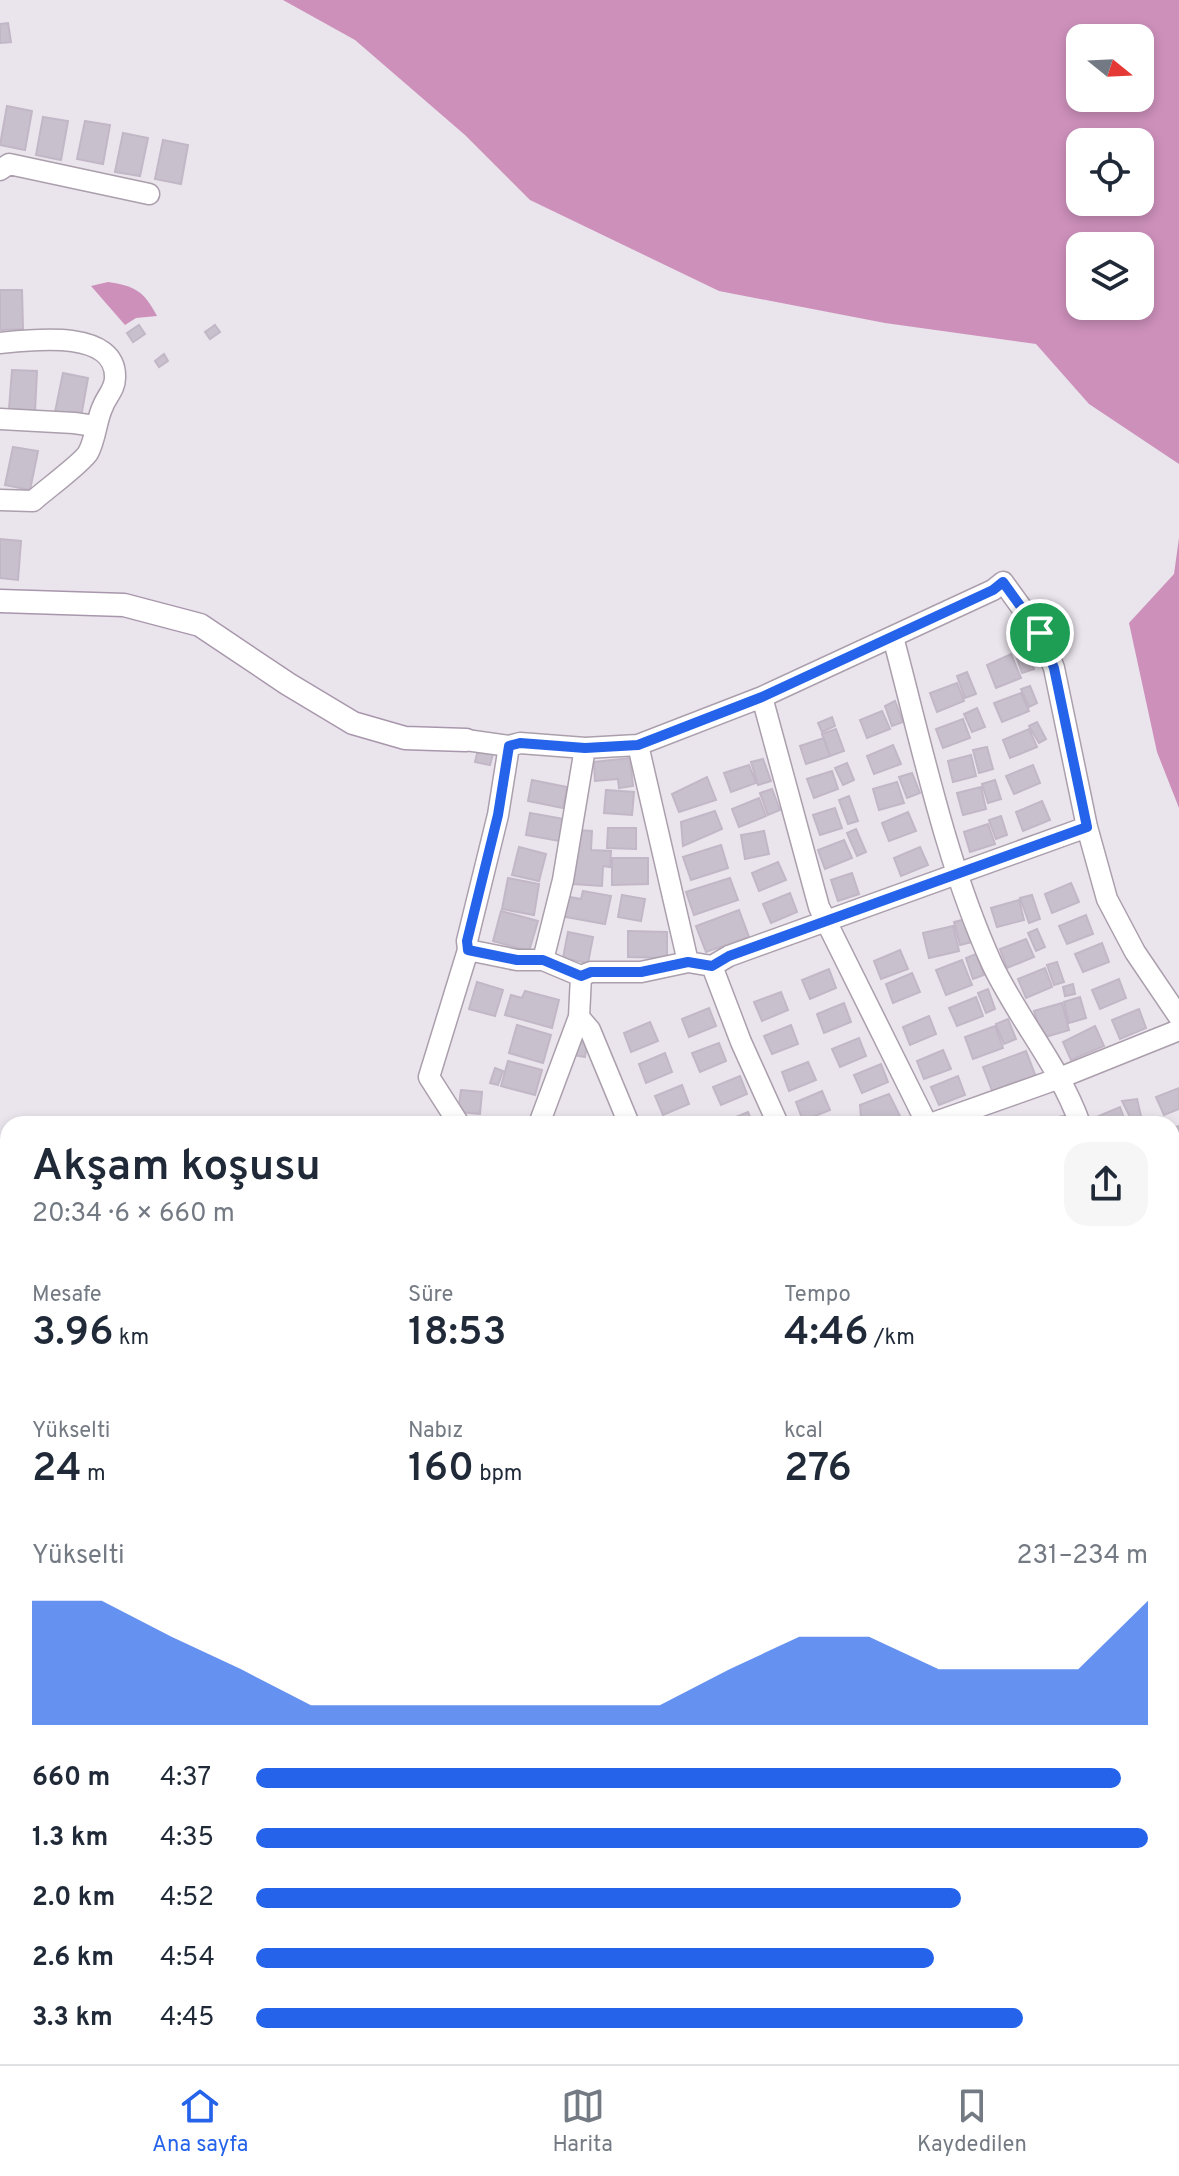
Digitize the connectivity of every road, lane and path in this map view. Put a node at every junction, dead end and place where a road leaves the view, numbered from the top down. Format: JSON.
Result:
{"nodes":[{"id":1,"x":0,"y":170,"type":"edge"},
{"id":2,"x":149,"y":194,"type":"dead end"},
{"id":3,"x":0,"y":343,"type":"edge"},
{"id":4,"x":0,"y":419,"type":"edge"},
{"id":5,"x":95,"y":426,"type":"junction"},
{"id":6,"x":0,"y":500,"type":"edge"},
{"id":7,"x":0,"y":601,"type":"edge"},
{"id":8,"x":893,"y":637,"type":"junction"},
{"id":9,"x":762,"y":697,"type":"junction"},
{"id":10,"x":466,"y":740,"type":"joint"},
{"id":11,"x":638,"y":745,"type":"junction"},
{"id":12,"x":509,"y":746,"type":"junction"},
{"id":13,"x":585,"y":748,"type":"junction"},
{"id":14,"x":1087,"y":827,"type":"junction"},
{"id":15,"x":956,"y":874,"type":"junction"},
{"id":16,"x":827,"y":920,"type":"junction"},
{"id":17,"x":468,"y":950,"type":"junction"},
{"id":18,"x":543,"y":960,"type":"junction"},
{"id":19,"x":688,"y":962,"type":"junction"},
{"id":20,"x":712,"y":966,"type":"junction"},
{"id":21,"x":581,"y":976,"type":"junction"},
{"id":22,"x":579,"y":1017,"type":"junction"},
{"id":23,"x":1179,"y":1017,"type":"edge"},
{"id":24,"x":1179,"y":1030,"type":"edge"},
{"id":25,"x":1057,"y":1079,"type":"junction"},
{"id":26,"x":454,"y":1116,"type":"edge"},
{"id":27,"x":542,"y":1116,"type":"edge"},
{"id":28,"x":626,"y":1116,"type":"edge"},
{"id":29,"x":774,"y":1116,"type":"edge"},
{"id":30,"x":924,"y":1116,"type":"edge"},
{"id":31,"x":951,"y":1116,"type":"edge"},
{"id":32,"x":1077,"y":1116,"type":"edge"}],
"edges":[{"from":1,"to":2,"type":"street"},
{"from":3,"to":5,"type":"street"},
{"from":4,"to":5,"type":"street"},
{"from":5,"to":6,"type":"street"},
{"from":7,"to":10,"type":"main road"},
{"from":8,"to":9,"type":"street"},
{"from":8,"to":14,"type":"street"},
{"from":8,"to":15,"type":"street"},
{"from":9,"to":11,"type":"street"},
{"from":9,"to":16,"type":"street"},
{"from":10,"to":12,"type":"street"},
{"from":11,"to":13,"type":"street"},
{"from":11,"to":19,"type":"street"},
{"from":12,"to":13,"type":"street"},
{"from":12,"to":17,"type":"street"},
{"from":13,"to":18,"type":"street"},
{"from":14,"to":15,"type":"street"},
{"from":14,"to":23,"type":"street"},
{"from":15,"to":16,"type":"street"},
{"from":15,"to":25,"type":"street"},
{"from":16,"to":20,"type":"street"},
{"from":16,"to":30,"type":"street"},
{"from":17,"to":18,"type":"street"},
{"from":17,"to":26,"type":"street"},
{"from":18,"to":21,"type":"street"},
{"from":19,"to":20,"type":"street"},
{"from":19,"to":21,"type":"street"},
{"from":20,"to":29,"type":"street"},
{"from":21,"to":22,"type":"street"},
{"from":22,"to":27,"type":"street"},
{"from":22,"to":28,"type":"street"},
{"from":24,"to":25,"type":"street"},
{"from":25,"to":31,"type":"street"},
{"from":25,"to":32,"type":"street"}]}
